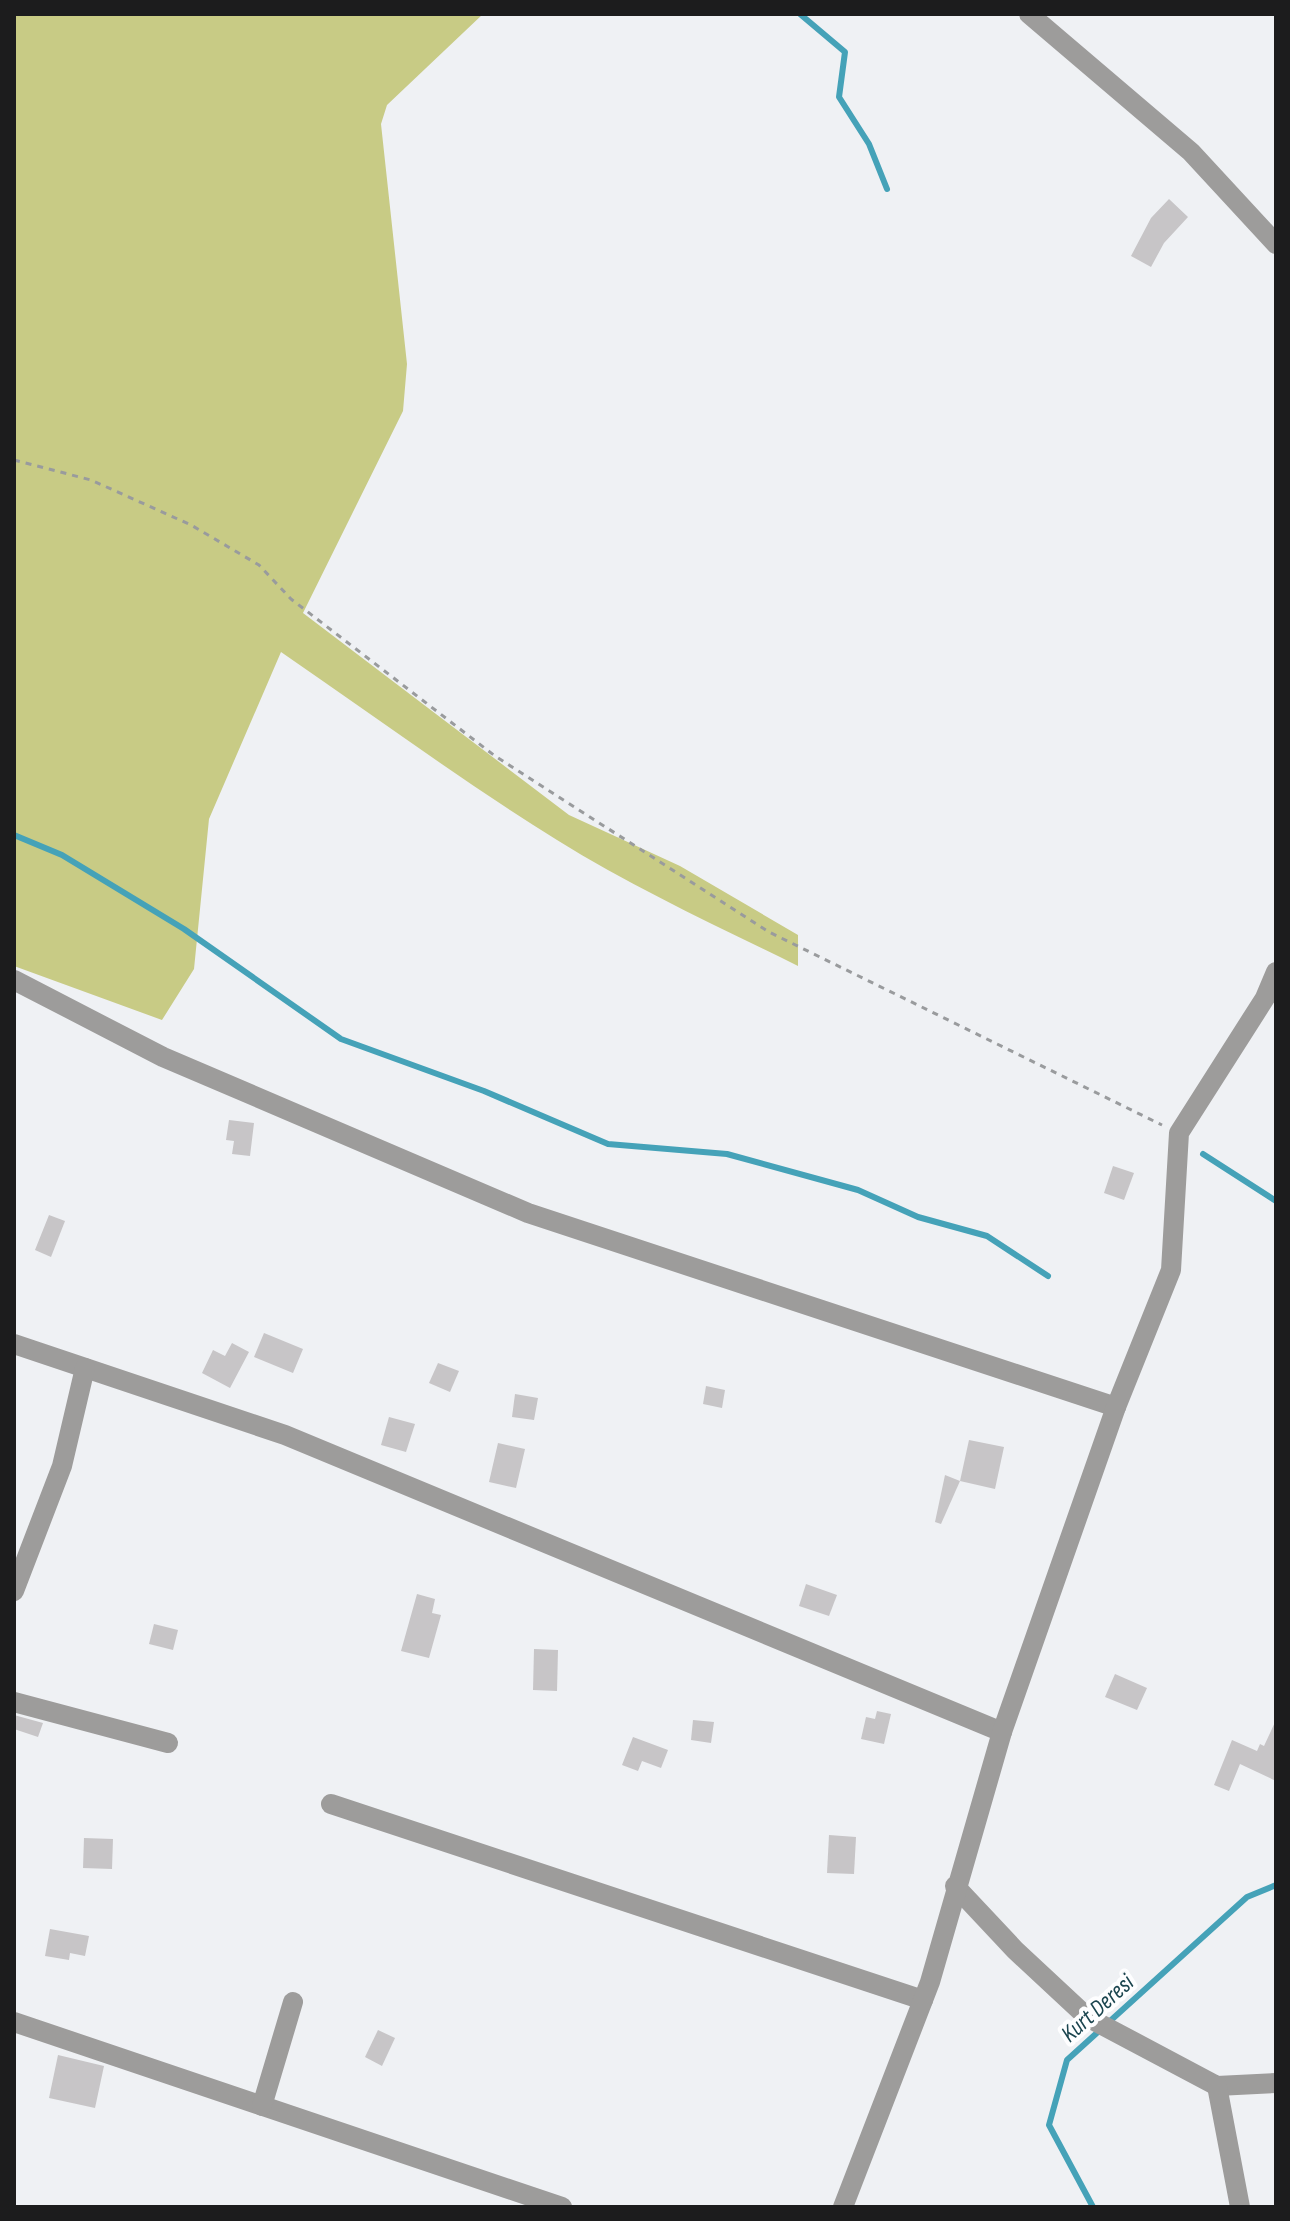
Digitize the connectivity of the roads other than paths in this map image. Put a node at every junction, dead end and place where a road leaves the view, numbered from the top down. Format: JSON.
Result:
{"nodes":[{"id":1,"x":1029,"y":14,"type":"edge"},
{"id":2,"x":1276,"y":244,"type":"edge"},
{"id":3,"x":1276,"y":972,"type":"edge"},
{"id":4,"x":14,"y":980,"type":"edge"},
{"id":5,"x":14,"y":1344,"type":"edge"},
{"id":6,"x":85,"y":1368,"type":"junction"},
{"id":7,"x":1116,"y":1407,"type":"junction"},
{"id":8,"x":14,"y":1591,"type":"edge"},
{"id":9,"x":14,"y":1702,"type":"edge"},
{"id":10,"x":1002,"y":1732,"type":"junction"},
{"id":11,"x":168,"y":1743,"type":"dead end"},
{"id":12,"x":331,"y":1804,"type":"dead end"},
{"id":13,"x":955,"y":1886,"type":"junction"},
{"id":14,"x":923,"y":2000,"type":"junction"},
{"id":15,"x":293,"y":2002,"type":"dead end"},
{"id":16,"x":14,"y":2022,"type":"edge"},
{"id":17,"x":1276,"y":2083,"type":"edge"},
{"id":18,"x":1217,"y":2086,"type":"junction"},
{"id":19,"x":262,"y":2106,"type":"junction"},
{"id":20,"x":562,"y":2207,"type":"edge"},
{"id":21,"x":843,"y":2207,"type":"edge"},
{"id":22,"x":1240,"y":2207,"type":"edge"}],
"edges":[{"from":1,"to":2,"type":"street"},
{"from":3,"to":7,"type":"street"},
{"from":4,"to":7,"type":"street"},
{"from":5,"to":6,"type":"street"},
{"from":6,"to":8,"type":"street"},
{"from":6,"to":10,"type":"street"},
{"from":7,"to":10,"type":"street"},
{"from":9,"to":11,"type":"street"},
{"from":10,"to":13,"type":"street"},
{"from":12,"to":14,"type":"street"},
{"from":13,"to":14,"type":"street"},
{"from":13,"to":18,"type":"street"},
{"from":14,"to":21,"type":"street"},
{"from":15,"to":19,"type":"street"},
{"from":16,"to":19,"type":"street"},
{"from":17,"to":18,"type":"street"},
{"from":18,"to":22,"type":"street"},
{"from":19,"to":20,"type":"street"}]}
